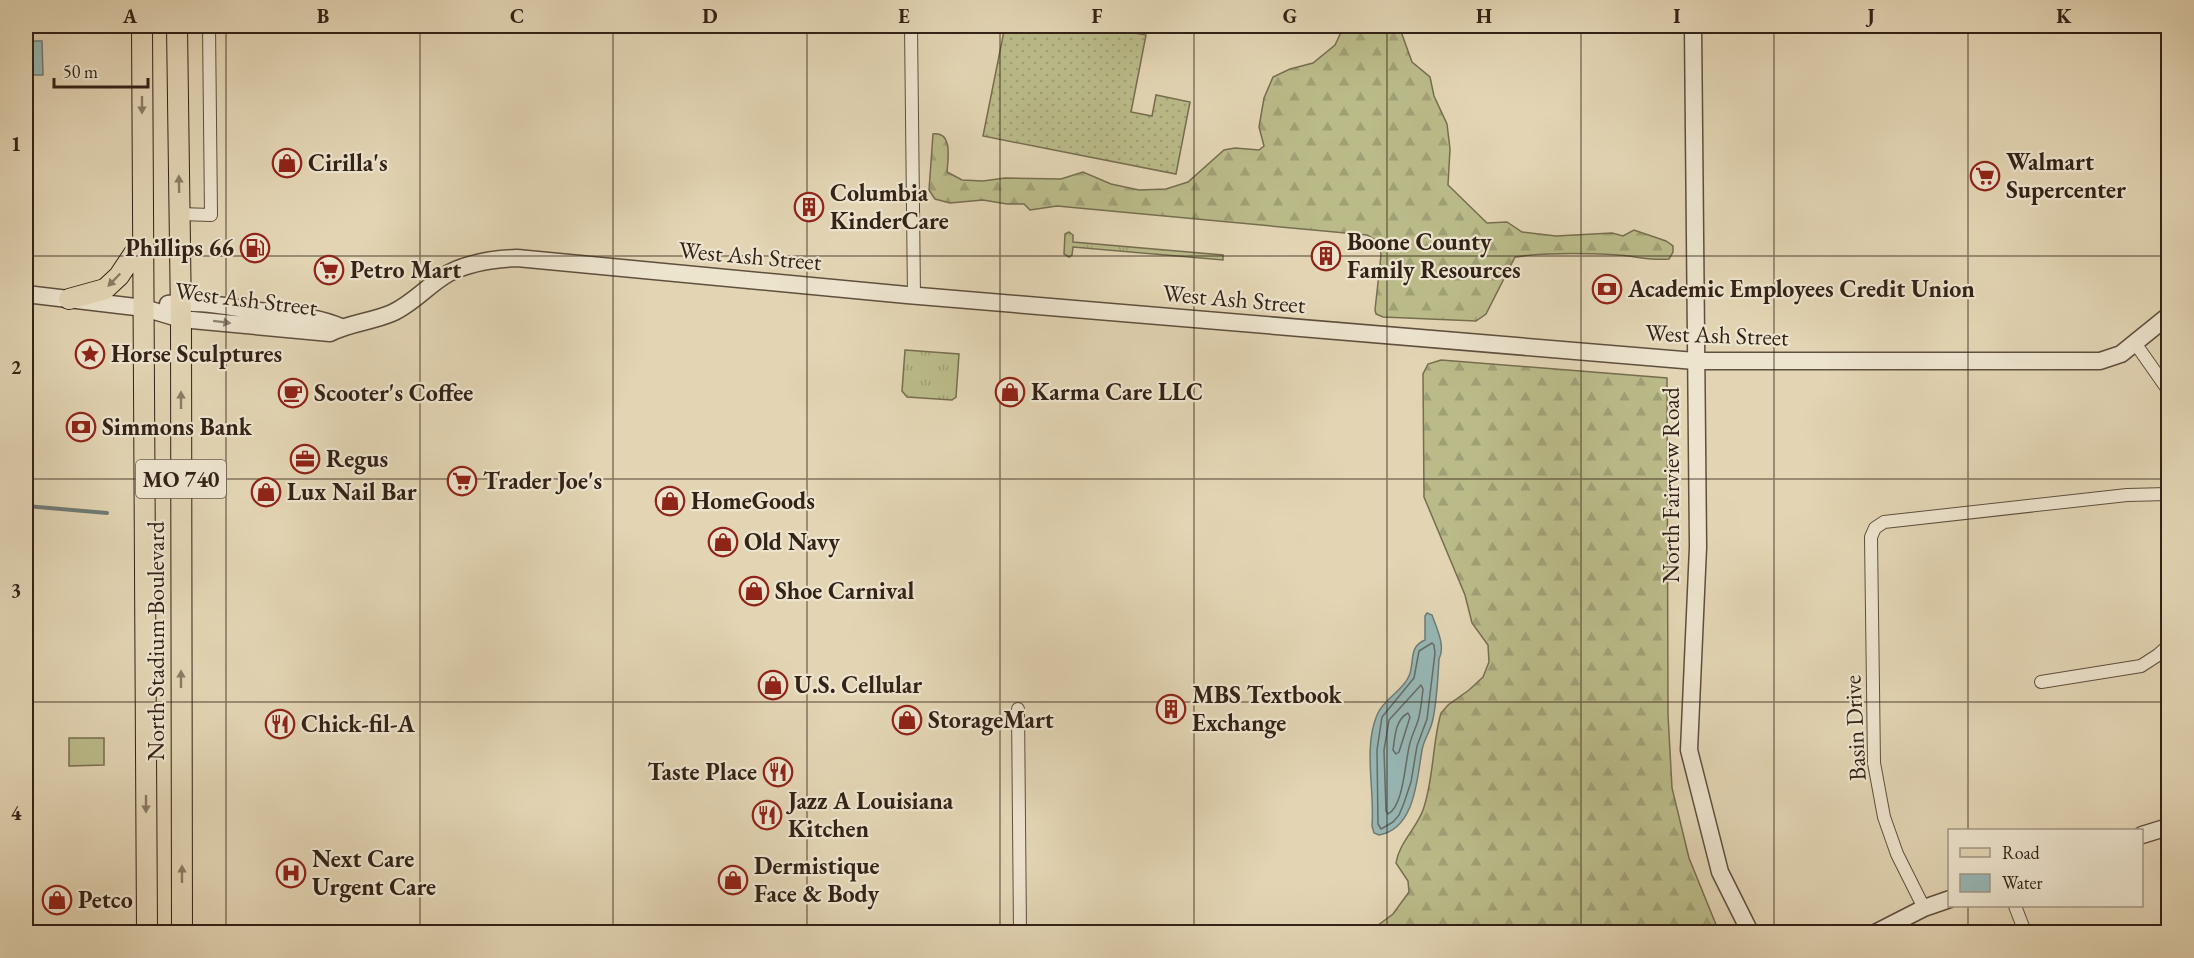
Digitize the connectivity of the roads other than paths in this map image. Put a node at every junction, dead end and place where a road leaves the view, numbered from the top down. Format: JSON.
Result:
{"nodes":[{"id":1,"x":142,"y":26,"type":"edge"},
{"id":2,"x":177,"y":26,"type":"edge"},
{"id":3,"x":209,"y":26,"type":"edge"},
{"id":4,"x":911,"y":26,"type":"edge"},
{"id":5,"x":1694,"y":26,"type":"edge"},
{"id":6,"x":180,"y":214,"type":"junction"},
{"id":7,"x":143,"y":240,"type":"junction"},
{"id":8,"x":26,"y":294,"type":"edge"},
{"id":9,"x":914,"y":296,"type":"junction"},
{"id":10,"x":69,"y":299,"type":"junction"},
{"id":11,"x":144,"y":308,"type":"junction"},
{"id":12,"x":180,"y":310,"type":"junction"},
{"id":13,"x":2169,"y":316,"type":"edge"},
{"id":14,"x":2135,"y":343,"type":"junction"},
{"id":15,"x":1695,"y":361,"type":"junction"},
{"id":16,"x":2169,"y":390,"type":"edge"},
{"id":17,"x":2169,"y":494,"type":"edge"},
{"id":18,"x":2169,"y":646,"type":"edge"},
{"id":19,"x":2041,"y":682,"type":"dead end"},
{"id":20,"x":1018,"y":709,"type":"dead end"},
{"id":21,"x":2169,"y":827,"type":"edge"},
{"id":22,"x":2143,"y":835,"type":"edge"},
{"id":23,"x":1948,"y":900,"type":"edge"},
{"id":24,"x":2015,"y":907,"type":"edge"},
{"id":25,"x":1924,"y":908,"type":"junction"},
{"id":26,"x":147,"y":933,"type":"edge"},
{"id":27,"x":182,"y":933,"type":"edge"},
{"id":28,"x":1020,"y":933,"type":"edge"},
{"id":29,"x":1750,"y":933,"type":"edge"},
{"id":30,"x":1877,"y":933,"type":"edge"},
{"id":31,"x":2025,"y":933,"type":"edge"}],
"edges":[{"from":1,"to":7,"type":"main road","name":"North Stadium Boulevard","number":"MO 740","one_way":true},
{"from":6,"to":2,"type":"main road","name":"North Stadium Boulevard","number":"MO 740","one_way":true},
{"from":3,"to":6,"type":"street"},
{"from":4,"to":9,"type":"street"},
{"from":5,"to":15,"type":"street","name":"North Fairview Road"},
{"from":6,"to":12,"type":"main road","name":"North Stadium Boulevard","number":"MO 740"},
{"from":7,"to":10,"type":"main road","one_way":true},
{"from":7,"to":11,"type":"main road","name":"North Stadium Boulevard","number":"MO 740"},
{"from":8,"to":10,"type":"street","name":"West Ash Street"},
{"from":9,"to":12,"type":"street","name":"West Ash Street"},
{"from":9,"to":15,"type":"street","name":"West Ash Street"},
{"from":10,"to":11,"type":"street","name":"West Ash Street"},
{"from":11,"to":12,"type":"street","name":"West Ash Street"},
{"from":11,"to":26,"type":"main road","name":"North Stadium Boulevard","number":"MO 740","one_way":true},
{"from":27,"to":12,"type":"main road","name":"North Stadium Boulevard","number":"MO 740","one_way":true},
{"from":13,"to":14,"type":"street","name":"West Ash Street"},
{"from":14,"to":15,"type":"street","name":"West Ash Street"},
{"from":14,"to":16,"type":"street"},
{"from":15,"to":29,"type":"street","name":"North Fairview Road"},
{"from":17,"to":25,"type":"street","name":"Basin Drive"},
{"from":18,"to":19,"type":"street"},
{"from":20,"to":28,"type":"street"},
{"from":21,"to":22,"type":"street"},
{"from":23,"to":25,"type":"street"},
{"from":24,"to":31,"type":"street"},
{"from":25,"to":30,"type":"street"}]}
